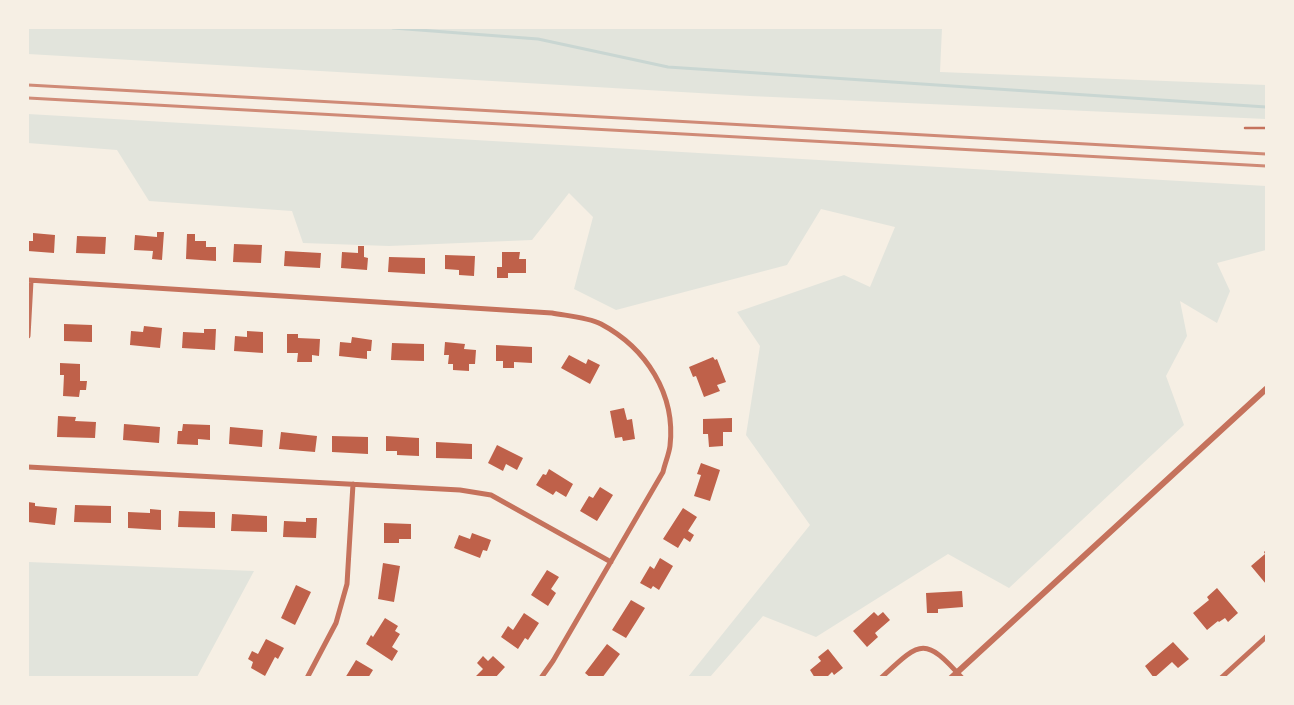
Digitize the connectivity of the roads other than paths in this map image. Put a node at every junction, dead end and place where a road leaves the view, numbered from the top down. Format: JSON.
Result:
{"nodes":[{"id":1,"x":1245,"y":128,"type":"dead end"},
{"id":2,"x":1266,"y":128,"type":"edge"},
{"id":3,"x":29,"y":280,"type":"edge"},
{"id":4,"x":28,"y":336,"type":"edge"},
{"id":5,"x":1266,"y":388,"type":"edge"},
{"id":6,"x":28,"y":467,"type":"edge"},
{"id":7,"x":353,"y":484,"type":"junction"},
{"id":8,"x":611,"y":562,"type":"junction"},
{"id":9,"x":1266,"y":637,"type":"edge"},
{"id":10,"x":959,"y":675,"type":"edge"},
{"id":11,"x":307,"y":678,"type":"edge"},
{"id":12,"x":541,"y":678,"type":"edge"},
{"id":13,"x":881,"y":678,"type":"edge"},
{"id":14,"x":952,"y":678,"type":"edge"},
{"id":15,"x":1221,"y":678,"type":"edge"}],
"edges":[{"from":1,"to":2,"type":"lane"},
{"from":3,"to":4,"type":"street"},
{"from":3,"to":8,"type":"street"},
{"from":5,"to":10,"type":"street"},
{"from":6,"to":7,"type":"street"},
{"from":7,"to":8,"type":"street"},
{"from":7,"to":11,"type":"street"},
{"from":8,"to":12,"type":"street"},
{"from":9,"to":15,"type":"street"},
{"from":10,"to":13,"type":"street"},
{"from":10,"to":14,"type":"street"}]}
